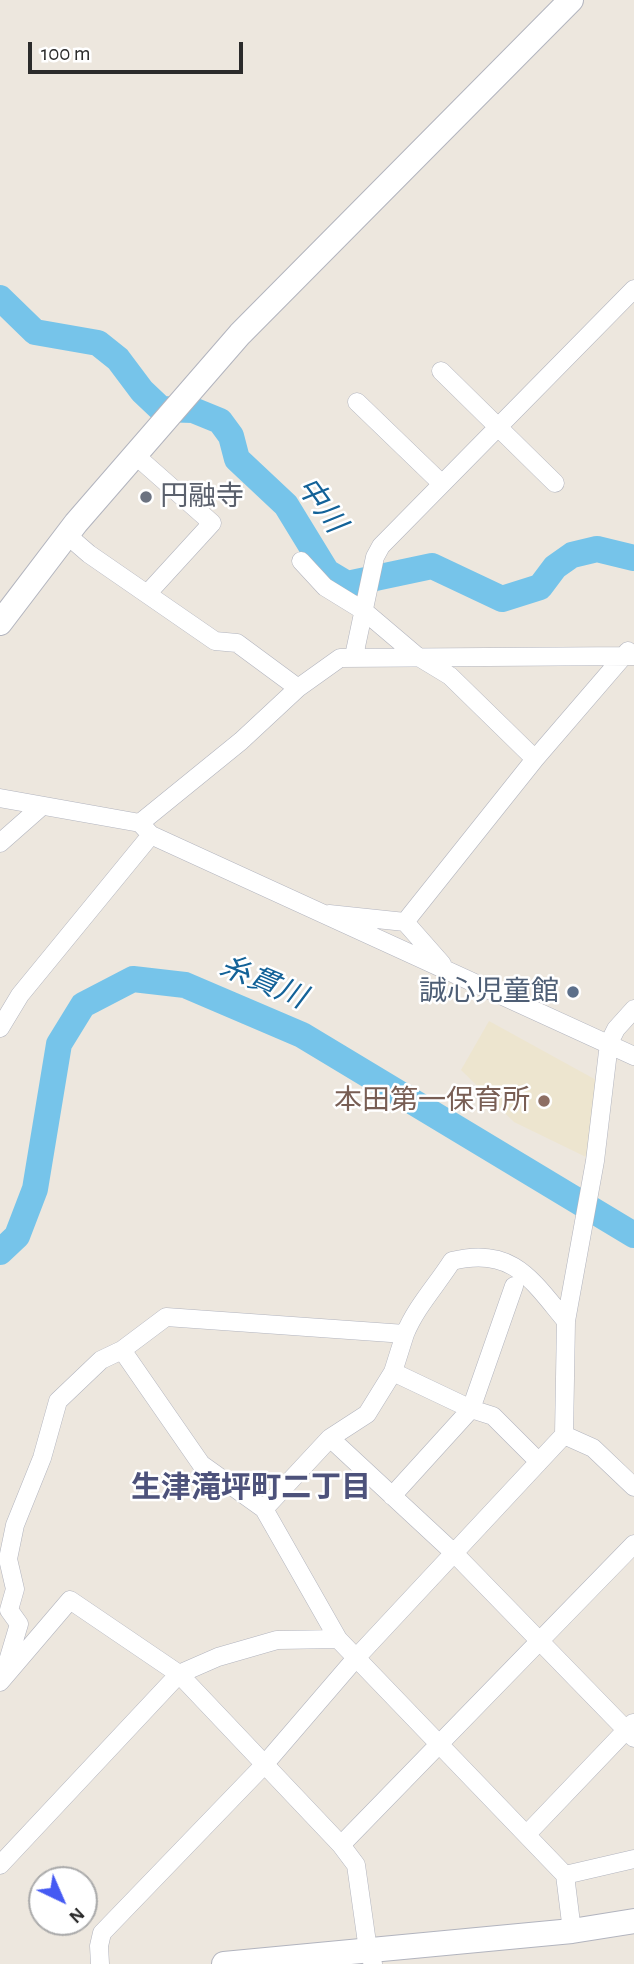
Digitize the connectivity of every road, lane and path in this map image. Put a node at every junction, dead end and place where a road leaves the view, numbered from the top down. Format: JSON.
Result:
{"nodes":[{"id":1,"x":571,"y":0,"type":"edge"},
{"id":2,"x":632,"y":296,"type":"edge"},
{"id":3,"x":441,"y":371,"type":"dead end"},
{"id":4,"x":357,"y":402,"type":"dead end"},
{"id":5,"x":497,"y":427,"type":"junction"},
{"id":6,"x":135,"y":455,"type":"junction"},
{"id":7,"x":442,"y":483,"type":"junction"},
{"id":8,"x":555,"y":483,"type":"dead end"},
{"id":9,"x":67,"y":535,"type":"junction"},
{"id":10,"x":301,"y":561,"type":"dead end"},
{"id":11,"x":148,"y":593,"type":"junction"},
{"id":12,"x":364,"y":611,"type":"junction"},
{"id":13,"x":0,"y":623,"type":"edge"},
{"id":14,"x":631,"y":652,"type":"edge"},
{"id":15,"x":354,"y":656,"type":"junction"},
{"id":16,"x":417,"y":656,"type":"junction"},
{"id":17,"x":298,"y":688,"type":"junction"},
{"id":18,"x":535,"y":758,"type":"junction"},
{"id":19,"x":0,"y":798,"type":"edge"},
{"id":20,"x":42,"y":806,"type":"junction"},
{"id":21,"x":146,"y":829,"type":"junction"},
{"id":22,"x":0,"y":843,"type":"edge"},
{"id":23,"x":320,"y":914,"type":"junction"},
{"id":24,"x":405,"y":922,"type":"junction"},
{"id":25,"x":446,"y":969,"type":"junction"},
{"id":26,"x":634,"y":1009,"type":"edge"},
{"id":27,"x":0,"y":1028,"type":"edge"},
{"id":28,"x":609,"y":1043,"type":"junction"},
{"id":29,"x":634,"y":1056,"type":"edge"},
{"id":30,"x":514,"y":1286,"type":"dead end"},
{"id":31,"x":566,"y":1321,"type":"junction"},
{"id":32,"x":405,"y":1334,"type":"junction"},
{"id":33,"x":122,"y":1350,"type":"junction"},
{"id":34,"x":393,"y":1371,"type":"junction"},
{"id":35,"x":471,"y":1409,"type":"junction"},
{"id":36,"x":564,"y":1435,"type":"junction"},
{"id":37,"x":330,"y":1438,"type":"junction"},
{"id":38,"x":539,"y":1462,"type":"junction"},
{"id":39,"x":628,"y":1480,"type":"edge"},
{"id":40,"x":392,"y":1496,"type":"junction"},
{"id":41,"x":634,"y":1502,"type":"edge"},
{"id":42,"x":264,"y":1509,"type":"junction"},
{"id":43,"x":634,"y":1544,"type":"edge"},
{"id":44,"x":454,"y":1553,"type":"junction"},
{"id":45,"x":19,"y":1624,"type":"junction"},
{"id":46,"x":338,"y":1639,"type":"junction"},
{"id":47,"x":540,"y":1639,"type":"junction"},
{"id":48,"x":0,"y":1647,"type":"edge"},
{"id":49,"x":356,"y":1658,"type":"junction"},
{"id":50,"x":179,"y":1674,"type":"junction"},
{"id":51,"x":2,"y":1680,"type":"edge"},
{"id":52,"x":632,"y":1730,"type":"edge"},
{"id":53,"x":439,"y":1742,"type":"junction"},
{"id":54,"x":264,"y":1765,"type":"junction"},
{"id":55,"x":527,"y":1834,"type":"junction"},
{"id":56,"x":341,"y":1845,"type":"junction"},
{"id":57,"x":634,"y":1859,"type":"edge"},
{"id":58,"x":0,"y":1866,"type":"edge"},
{"id":59,"x":565,"y":1875,"type":"junction"},
{"id":60,"x":634,"y":1921,"type":"edge"},
{"id":61,"x":572,"y":1931,"type":"junction"},
{"id":62,"x":370,"y":1957,"type":"edge"},
{"id":63,"x":100,"y":1964,"type":"edge"},
{"id":64,"x":223,"y":1964,"type":"edge"}],
"edges":[{"from":1,"to":6,"type":"street"},
{"from":2,"to":5,"type":"street"},
{"from":3,"to":5,"type":"street"},
{"from":4,"to":7,"type":"street"},
{"from":5,"to":7,"type":"street"},
{"from":5,"to":8,"type":"street"},
{"from":6,"to":9,"type":"street"},
{"from":6,"to":11,"type":"street"},
{"from":7,"to":12,"type":"street"},
{"from":9,"to":11,"type":"street"},
{"from":9,"to":13,"type":"street"},
{"from":10,"to":12,"type":"street"},
{"from":11,"to":17,"type":"street"},
{"from":12,"to":15,"type":"street"},
{"from":12,"to":16,"type":"street"},
{"from":14,"to":16,"type":"street"},
{"from":14,"to":18,"type":"street"},
{"from":15,"to":16,"type":"street"},
{"from":15,"to":17,"type":"street"},
{"from":16,"to":18,"type":"street"},
{"from":17,"to":21,"type":"street"},
{"from":18,"to":24,"type":"street"},
{"from":19,"to":20,"type":"street"},
{"from":20,"to":21,"type":"street"},
{"from":20,"to":22,"type":"street"},
{"from":21,"to":23,"type":"street"},
{"from":21,"to":27,"type":"street"},
{"from":23,"to":24,"type":"street"},
{"from":23,"to":25,"type":"street"},
{"from":24,"to":25,"type":"street"},
{"from":25,"to":28,"type":"street"},
{"from":26,"to":28,"type":"street"},
{"from":28,"to":29,"type":"street"},
{"from":28,"to":31,"type":"street"},
{"from":30,"to":35,"type":"street"},
{"from":31,"to":32,"type":"street"},
{"from":31,"to":36,"type":"street"},
{"from":32,"to":33,"type":"street"},
{"from":32,"to":34,"type":"street"},
{"from":33,"to":42,"type":"street"},
{"from":33,"to":45,"type":"street"},
{"from":34,"to":35,"type":"street"},
{"from":34,"to":37,"type":"street"},
{"from":35,"to":38,"type":"street"},
{"from":35,"to":40,"type":"street"},
{"from":36,"to":38,"type":"street"},
{"from":36,"to":39,"type":"street"},
{"from":37,"to":40,"type":"street"},
{"from":37,"to":42,"type":"street"},
{"from":38,"to":44,"type":"street"},
{"from":39,"to":41,"type":"street"},
{"from":40,"to":44,"type":"street"},
{"from":42,"to":46,"type":"street"},
{"from":43,"to":47,"type":"street"},
{"from":44,"to":47,"type":"street"},
{"from":44,"to":49,"type":"street"},
{"from":45,"to":48,"type":"street"},
{"from":45,"to":51,"type":"street"},
{"from":46,"to":49,"type":"street"},
{"from":46,"to":50,"type":"street"},
{"from":47,"to":52,"type":"street"},
{"from":47,"to":53,"type":"street"},
{"from":49,"to":53,"type":"street"},
{"from":49,"to":54,"type":"street"},
{"from":50,"to":51,"type":"street"},
{"from":50,"to":54,"type":"street"},
{"from":50,"to":58,"type":"street"},
{"from":52,"to":55,"type":"street"},
{"from":53,"to":55,"type":"street"},
{"from":53,"to":56,"type":"street"},
{"from":54,"to":56,"type":"street"},
{"from":54,"to":63,"type":"street"},
{"from":55,"to":59,"type":"street"},
{"from":56,"to":62,"type":"street"},
{"from":57,"to":59,"type":"street"},
{"from":59,"to":61,"type":"street"},
{"from":60,"to":61,"type":"street"},
{"from":61,"to":62,"type":"street"},
{"from":62,"to":64,"type":"street"}]}
